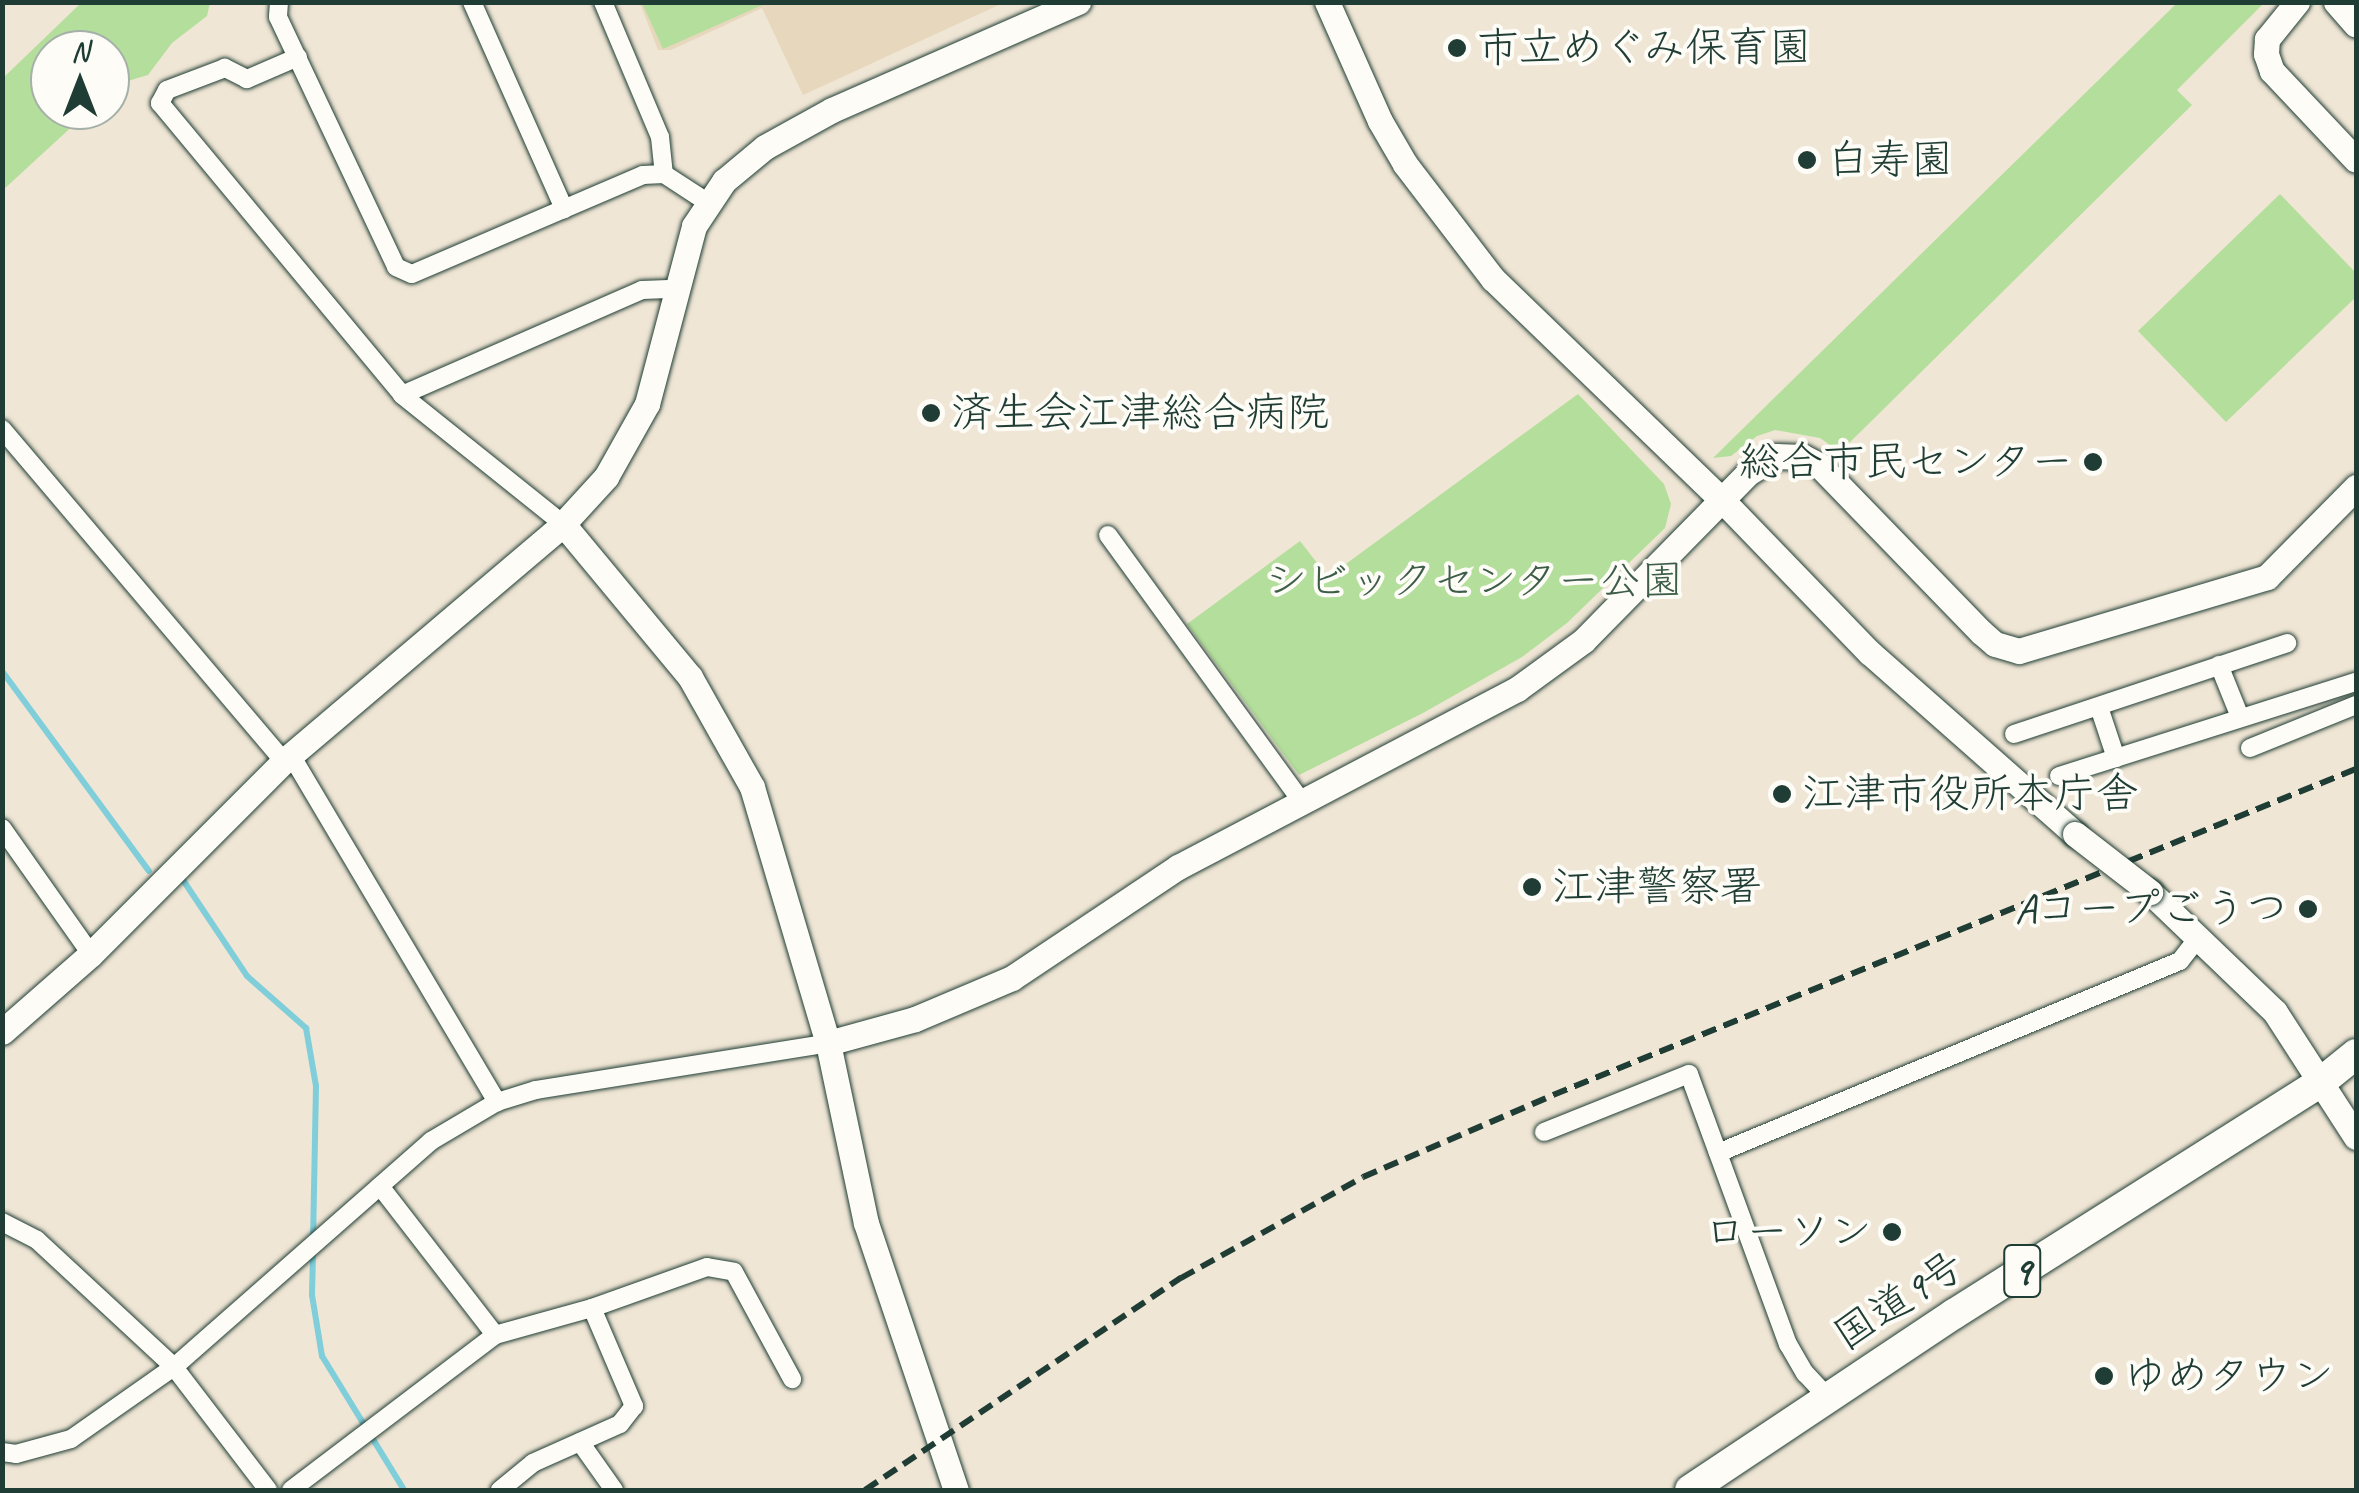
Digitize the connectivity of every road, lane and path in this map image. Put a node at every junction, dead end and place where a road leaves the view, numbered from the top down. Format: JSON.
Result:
{"nodes":[{"id":1,"x":279,"y":2,"type":"edge"},
{"id":2,"x":472,"y":2,"type":"edge"},
{"id":3,"x":603,"y":2,"type":"edge"},
{"id":4,"x":1078,"y":2,"type":"edge"},
{"id":5,"x":1327,"y":2,"type":"edge"},
{"id":6,"x":2297,"y":2,"type":"edge"},
{"id":7,"x":2336,"y":2,"type":"edge"},
{"id":8,"x":2356,"y":26,"type":"edge"},
{"id":9,"x":298,"y":57,"type":"junction"},
{"id":10,"x":2356,"y":160,"type":"edge"},
{"id":11,"x":664,"y":174,"type":"junction"},
{"id":12,"x":707,"y":202,"type":"junction"},
{"id":13,"x":564,"y":209,"type":"junction"},
{"id":14,"x":675,"y":289,"type":"junction"},
{"id":15,"x":402,"y":396,"type":"junction"},
{"id":16,"x":2,"y":429,"type":"edge"},
{"id":17,"x":2356,"y":487,"type":"edge"},
{"id":18,"x":1724,"y":500,"type":"junction"},
{"id":19,"x":563,"y":524,"type":"junction"},
{"id":20,"x":1108,"y":535,"type":"dead end"},
{"id":21,"x":2288,"y":643,"type":"dead end"},
{"id":22,"x":2219,"y":666,"type":"junction"},
{"id":23,"x":2356,"y":682,"type":"edge"},
{"id":24,"x":2356,"y":705,"type":"edge"},
{"id":25,"x":2099,"y":707,"type":"junction"},
{"id":26,"x":2240,"y":717,"type":"junction"},
{"id":27,"x":2014,"y":734,"type":"dead end"},
{"id":28,"x":2250,"y":748,"type":"dead end"},
{"id":29,"x":287,"y":758,"type":"junction"},
{"id":30,"x":2116,"y":758,"type":"junction"},
{"id":31,"x":2059,"y":776,"type":"dead end"},
{"id":32,"x":1300,"y":799,"type":"junction"},
{"id":33,"x":2,"y":828,"type":"edge"},
{"id":34,"x":2198,"y":938,"type":"junction"},
{"id":35,"x":91,"y":954,"type":"junction"},
{"id":36,"x":2,"y":1032,"type":"edge"},
{"id":37,"x":828,"y":1043,"type":"junction"},
{"id":38,"x":2356,"y":1054,"type":"edge"},
{"id":39,"x":2320,"y":1084,"type":"junction"},
{"id":40,"x":498,"y":1102,"type":"junction"},
{"id":41,"x":1544,"y":1132,"type":"dead end"},
{"id":42,"x":2356,"y":1137,"type":"edge"},
{"id":43,"x":1718,"y":1153,"type":"junction"},
{"id":44,"x":380,"y":1186,"type":"junction"},
{"id":45,"x":2,"y":1222,"type":"edge"},
{"id":46,"x":592,"y":1308,"type":"junction"},
{"id":47,"x":495,"y":1335,"type":"junction"},
{"id":48,"x":174,"y":1367,"type":"junction"},
{"id":49,"x":792,"y":1379,"type":"dead end"},
{"id":50,"x":1828,"y":1398,"type":"junction"},
{"id":51,"x":580,"y":1442,"type":"junction"},
{"id":52,"x":2,"y":1452,"type":"edge"},
{"id":53,"x":1706,"y":1486,"type":"edge"},
{"id":54,"x":268,"y":1490,"type":"edge"},
{"id":55,"x":291,"y":1490,"type":"edge"},
{"id":56,"x":500,"y":1490,"type":"edge"},
{"id":57,"x":614,"y":1490,"type":"edge"},
{"id":58,"x":956,"y":1490,"type":"edge"}],
"edges":[{"from":1,"to":9,"type":"street"},
{"from":2,"to":13,"type":"street"},
{"from":3,"to":11,"type":"street"},
{"from":4,"to":12,"type":"street"},
{"from":5,"to":18,"type":"street"},
{"from":6,"to":10,"type":"street"},
{"from":7,"to":8,"type":"street"},
{"from":9,"to":13,"type":"street"},
{"from":9,"to":15,"type":"street"},
{"from":11,"to":12,"type":"street"},
{"from":11,"to":13,"type":"street"},
{"from":12,"to":14,"type":"street"},
{"from":14,"to":15,"type":"street"},
{"from":14,"to":19,"type":"street"},
{"from":15,"to":19,"type":"street"},
{"from":16,"to":29,"type":"street"},
{"from":17,"to":18,"type":"street"},
{"from":18,"to":32,"type":"street"},
{"from":18,"to":34,"type":"street","bridge":true},
{"from":19,"to":29,"type":"street"},
{"from":19,"to":37,"type":"street"},
{"from":20,"to":32,"type":"street"},
{"from":21,"to":22,"type":"street"},
{"from":22,"to":25,"type":"street"},
{"from":22,"to":26,"type":"street"},
{"from":23,"to":26,"type":"street"},
{"from":24,"to":28,"type":"street"},
{"from":25,"to":27,"type":"street"},
{"from":25,"to":30,"type":"street"},
{"from":26,"to":30,"type":"street"},
{"from":29,"to":35,"type":"street"},
{"from":29,"to":40,"type":"street"},
{"from":30,"to":31,"type":"street"},
{"from":32,"to":37,"type":"street"},
{"from":33,"to":35,"type":"street"},
{"from":34,"to":39,"type":"street"},
{"from":34,"to":43,"type":"street"},
{"from":35,"to":36,"type":"street"},
{"from":37,"to":40,"type":"street"},
{"from":37,"to":58,"type":"street"},
{"from":38,"to":39,"type":"highway","name":"国道9号","number":"9"},
{"from":39,"to":42,"type":"street"},
{"from":39,"to":50,"type":"highway","name":"国道9号","number":"9"},
{"from":40,"to":44,"type":"street"},
{"from":41,"to":43,"type":"street"},
{"from":43,"to":50,"type":"street"},
{"from":44,"to":47,"type":"street"},
{"from":44,"to":48,"type":"street"},
{"from":45,"to":48,"type":"street"},
{"from":46,"to":47,"type":"street"},
{"from":46,"to":49,"type":"street"},
{"from":46,"to":51,"type":"street"},
{"from":47,"to":55,"type":"street"},
{"from":48,"to":52,"type":"street"},
{"from":48,"to":54,"type":"street"},
{"from":50,"to":53,"type":"highway","name":"国道9号","number":"9"},
{"from":51,"to":56,"type":"street"},
{"from":51,"to":57,"type":"street"}]}
